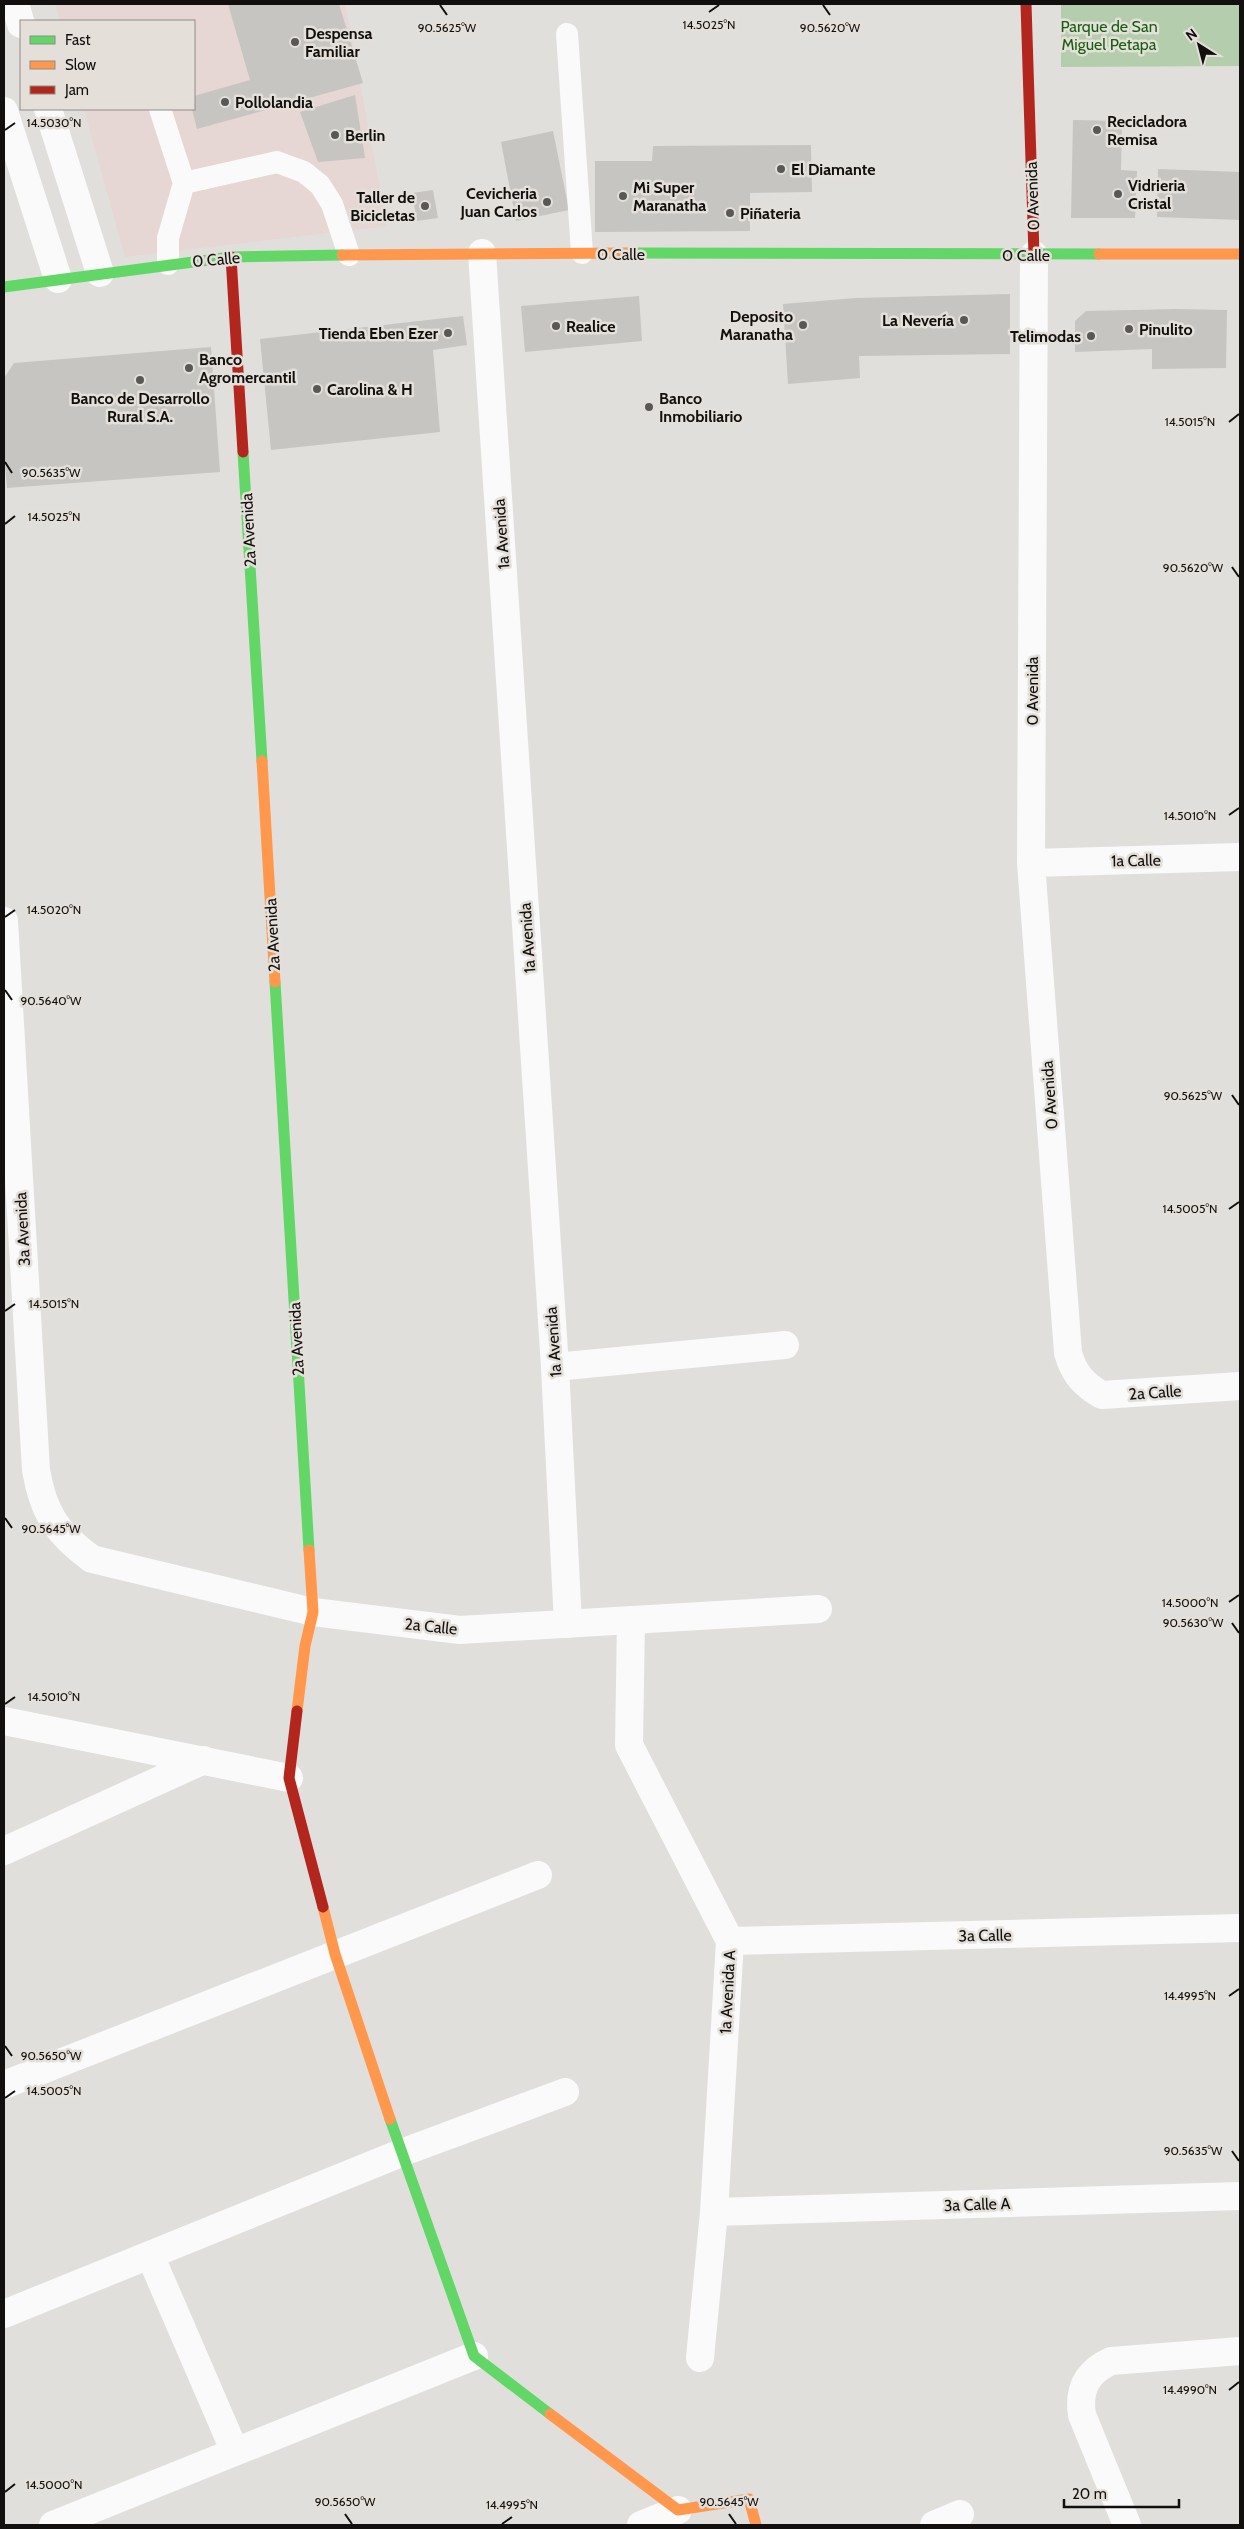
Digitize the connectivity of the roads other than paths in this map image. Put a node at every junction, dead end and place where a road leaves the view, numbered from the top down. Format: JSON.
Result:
{"nodes":[{"id":1,"x":16,"y":4,"type":"edge"},
{"id":2,"x":1026,"y":4,"type":"edge"},
{"id":3,"x":20,"y":20,"type":"edge"},
{"id":4,"x":567,"y":34,"type":"dead end"},
{"id":5,"x":48,"y":110,"type":"edge"},
{"id":6,"x":160,"y":110,"type":"edge"},
{"id":7,"x":4,"y":111,"type":"edge"},
{"id":8,"x":184,"y":183,"type":"junction"},
{"id":9,"x":482,"y":252,"type":"junction"},
{"id":10,"x":582,"y":253,"type":"junction"},
{"id":11,"x":1240,"y":254,"type":"edge"},
{"id":12,"x":349,"y":255,"type":"junction"},
{"id":13,"x":1034,"y":255,"type":"junction"},
{"id":14,"x":231,"y":257,"type":"junction"},
{"id":15,"x":168,"y":264,"type":"junction"},
{"id":16,"x":100,"y":273,"type":"junction"},
{"id":17,"x":58,"y":279,"type":"junction"},
{"id":18,"x":4,"y":287,"type":"edge"},
{"id":19,"x":1240,"y":857,"type":"edge"},
{"id":20,"x":1031,"y":863,"type":"junction"},
{"id":21,"x":4,"y":921,"type":"edge"},
{"id":22,"x":785,"y":1345,"type":"dead end"},
{"id":23,"x":555,"y":1367,"type":"junction"},
{"id":24,"x":1076,"y":1375,"type":"joint"},
{"id":25,"x":1240,"y":1386,"type":"edge"},
{"id":26,"x":60,"y":1531,"type":"joint"},
{"id":27,"x":818,"y":1609,"type":"dead end"},
{"id":28,"x":313,"y":1612,"type":"junction"},
{"id":29,"x":631,"y":1620,"type":"junction"},
{"id":30,"x":568,"y":1624,"type":"junction"},
{"id":31,"x":4,"y":1721,"type":"edge"},
{"id":32,"x":204,"y":1760,"type":"junction"},
{"id":33,"x":289,"y":1778,"type":"junction"},
{"id":34,"x":4,"y":1851,"type":"edge"},
{"id":35,"x":538,"y":1875,"type":"dead end"},
{"id":36,"x":1240,"y":1928,"type":"edge"},
{"id":37,"x":730,"y":1941,"type":"junction"},
{"id":38,"x":335,"y":1954,"type":"junction"},
{"id":39,"x":4,"y":2085,"type":"edge"},
{"id":40,"x":565,"y":2092,"type":"dead end"},
{"id":41,"x":401,"y":2153,"type":"junction"},
{"id":42,"x":1240,"y":2196,"type":"edge"},
{"id":43,"x":714,"y":2212,"type":"junction"},
{"id":44,"x":150,"y":2254,"type":"junction"},
{"id":45,"x":4,"y":2314,"type":"edge"},
{"id":46,"x":1240,"y":2351,"type":"edge"},
{"id":47,"x":474,"y":2356,"type":"junction"},
{"id":48,"x":700,"y":2358,"type":"dead end"},
{"id":49,"x":235,"y":2452,"type":"junction"},
{"id":50,"x":678,"y":2510,"type":"junction"},
{"id":51,"x":960,"y":2514,"type":"dead end"},
{"id":52,"x":53,"y":2525,"type":"edge"},
{"id":53,"x":641,"y":2525,"type":"edge"},
{"id":54,"x":756,"y":2525,"type":"edge"},
{"id":55,"x":934,"y":2525,"type":"edge"},
{"id":56,"x":1127,"y":2525,"type":"edge"}],
"edges":[{"from":1,"to":3,"type":"street"},
{"from":2,"to":13,"type":"street","name":"0 Avenida"},
{"from":4,"to":10,"type":"lane"},
{"from":5,"to":16,"type":"street"},
{"from":6,"to":8,"type":"lane"},
{"from":7,"to":17,"type":"street"},
{"from":8,"to":12,"type":"lane"},
{"from":8,"to":15,"type":"lane"},
{"from":9,"to":10,"type":"street","name":"0 Calle"},
{"from":9,"to":12,"type":"street","name":"0 Calle"},
{"from":9,"to":23,"type":"street","name":"1a Avenida"},
{"from":10,"to":13,"type":"street","name":"0 Calle"},
{"from":11,"to":13,"type":"street","name":"0 Calle"},
{"from":12,"to":14,"type":"street","name":"0 Calle"},
{"from":13,"to":20,"type":"street","name":"0 Avenida"},
{"from":14,"to":15,"type":"street","name":"0 Calle"},
{"from":14,"to":28,"type":"street","name":"2a Avenida"},
{"from":15,"to":16,"type":"street","name":"0 Calle"},
{"from":16,"to":17,"type":"street","name":"0 Calle"},
{"from":17,"to":18,"type":"street","name":"0 Calle"},
{"from":19,"to":20,"type":"street","name":"1a Calle"},
{"from":20,"to":24,"type":"street","name":"0 Avenida"},
{"from":21,"to":26,"type":"street","name":"3a Avenida"},
{"from":22,"to":23,"type":"street"},
{"from":23,"to":30,"type":"street","name":"1a Avenida"},
{"from":24,"to":25,"type":"street","name":"2a Calle"},
{"from":26,"to":28,"type":"street","name":"2a Calle"},
{"from":27,"to":29,"type":"street","name":"2a Calle"},
{"from":28,"to":30,"type":"street","name":"2a Calle"},
{"from":28,"to":33,"type":"street","name":"2a Avenida"},
{"from":29,"to":30,"type":"street","name":"2a Calle"},
{"from":29,"to":37,"type":"street","name":"1a Avenida A"},
{"from":31,"to":32,"type":"street"},
{"from":32,"to":33,"type":"street"},
{"from":32,"to":34,"type":"street"},
{"from":33,"to":38,"type":"street"},
{"from":35,"to":38,"type":"street"},
{"from":36,"to":37,"type":"street","name":"3a Calle"},
{"from":37,"to":43,"type":"street","name":"1a Avenida A"},
{"from":38,"to":39,"type":"street"},
{"from":38,"to":41,"type":"street"},
{"from":40,"to":41,"type":"street"},
{"from":41,"to":44,"type":"street"},
{"from":41,"to":47,"type":"street"},
{"from":42,"to":43,"type":"street","name":"3a Calle A"},
{"from":43,"to":48,"type":"street","name":"1a Avenida A"},
{"from":44,"to":45,"type":"street"},
{"from":44,"to":49,"type":"street"},
{"from":46,"to":56,"type":"street"},
{"from":47,"to":49,"type":"street"},
{"from":47,"to":50,"type":"street"},
{"from":49,"to":52,"type":"street"},
{"from":50,"to":53,"type":"street"},
{"from":50,"to":54,"type":"street"},
{"from":51,"to":55,"type":"street"}]}
